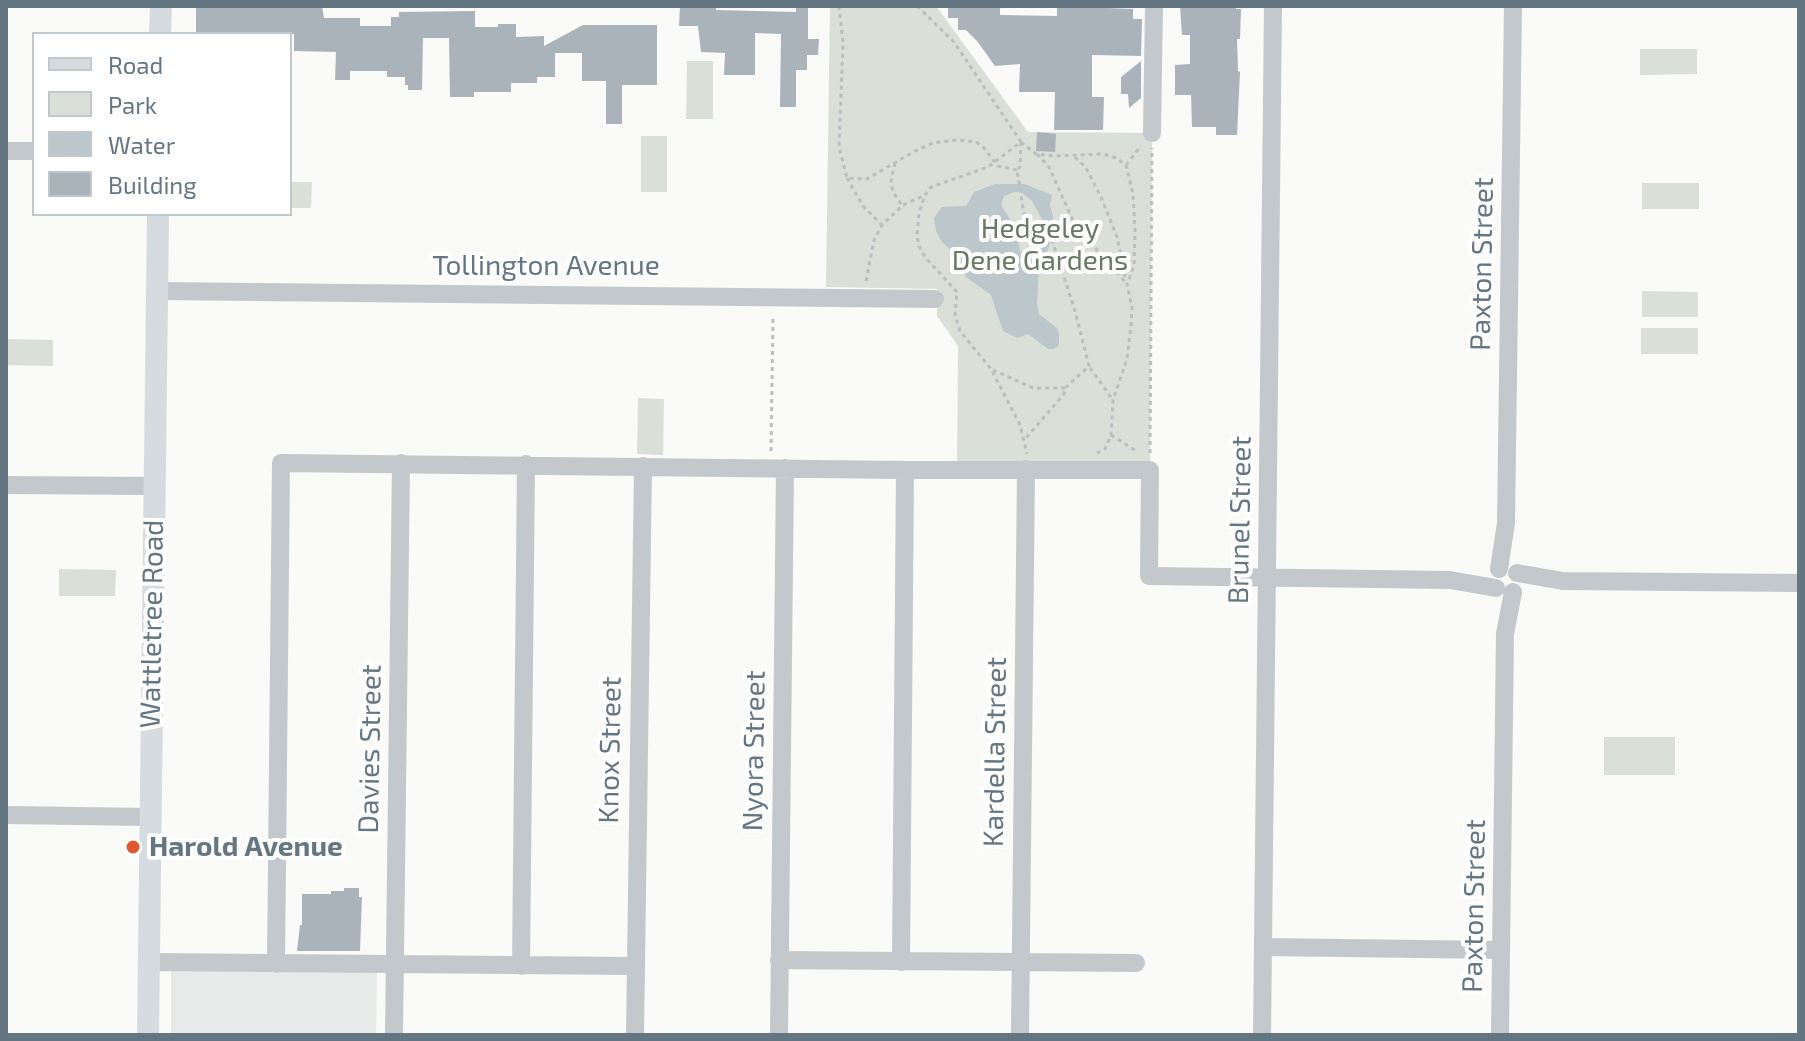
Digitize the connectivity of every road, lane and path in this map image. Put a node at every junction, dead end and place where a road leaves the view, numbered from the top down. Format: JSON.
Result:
{"nodes":[{"id":1,"x":161,"y":6,"type":"edge"},
{"id":2,"x":839,"y":6,"type":"edge"},
{"id":3,"x":917,"y":6,"type":"edge"},
{"id":4,"x":1154,"y":6,"type":"edge"},
{"id":5,"x":1273,"y":6,"type":"edge"},
{"id":6,"x":1513,"y":6,"type":"edge"},
{"id":7,"x":160,"y":32,"type":"edge"},
{"id":8,"x":1152,"y":133,"type":"junction"},
{"id":9,"x":1021,"y":142,"type":"junction"},
{"id":10,"x":6,"y":151,"type":"edge"},
{"id":11,"x":32,"y":151,"type":"edge"},
{"id":12,"x":1036,"y":154,"type":"junction"},
{"id":13,"x":1074,"y":156,"type":"junction"},
{"id":14,"x":996,"y":162,"type":"junction"},
{"id":15,"x":895,"y":163,"type":"junction"},
{"id":16,"x":1126,"y":165,"type":"junction"},
{"id":17,"x":1017,"y":170,"type":"junction"},
{"id":18,"x":847,"y":178,"type":"junction"},
{"id":19,"x":925,"y":195,"type":"junction"},
{"id":20,"x":903,"y":205,"type":"junction"},
{"id":21,"x":158,"y":216,"type":"edge"},
{"id":22,"x":882,"y":225,"type":"junction"},
{"id":23,"x":1127,"y":284,"type":"junction"},
{"id":24,"x":157,"y":291,"type":"junction"},
{"id":25,"x":773,"y":296,"type":"junction"},
{"id":26,"x":865,"y":298,"type":"junction"},
{"id":27,"x":935,"y":299,"type":"dead end"},
{"id":28,"x":1089,"y":366,"type":"junction"},
{"id":29,"x":991,"y":369,"type":"junction"},
{"id":30,"x":1065,"y":388,"type":"junction"},
{"id":31,"x":1113,"y":400,"type":"junction"},
{"id":32,"x":1111,"y":435,"type":"junction"},
{"id":33,"x":1025,"y":439,"type":"junction"},
{"id":34,"x":1090,"y":456,"type":"dead end"},
{"id":35,"x":401,"y":463,"type":"junction"},
{"id":36,"x":526,"y":464,"type":"junction"},
{"id":37,"x":643,"y":466,"type":"junction"},
{"id":38,"x":778,"y":467,"type":"junction"},
{"id":39,"x":1026,"y":469,"type":"junction"},
{"id":40,"x":905,"y":470,"type":"junction"},
{"id":41,"x":1150,"y":470,"type":"junction"},
{"id":42,"x":6,"y":485,"type":"edge"},
{"id":43,"x":154,"y":486,"type":"junction"},
{"id":44,"x":1267,"y":578,"type":"junction"},
{"id":45,"x":1506,"y":580,"type":"junction"},
{"id":46,"x":1799,"y":583,"type":"edge"},
{"id":47,"x":6,"y":815,"type":"edge"},
{"id":48,"x":150,"y":817,"type":"junction"},
{"id":49,"x":1263,"y":947,"type":"junction"},
{"id":50,"x":1501,"y":950,"type":"junction"},
{"id":51,"x":779,"y":960,"type":"junction"},
{"id":52,"x":148,"y":962,"type":"junction"},
{"id":53,"x":901,"y":962,"type":"junction"},
{"id":54,"x":1020,"y":963,"type":"junction"},
{"id":55,"x":1136,"y":963,"type":"dead end"},
{"id":56,"x":276,"y":964,"type":"junction"},
{"id":57,"x":395,"y":964,"type":"junction"},
{"id":58,"x":521,"y":966,"type":"junction"},
{"id":59,"x":635,"y":966,"type":"junction"},
{"id":60,"x":148,"y":1035,"type":"edge"},
{"id":61,"x":394,"y":1035,"type":"edge"},
{"id":62,"x":635,"y":1035,"type":"edge"},
{"id":63,"x":779,"y":1035,"type":"edge"},
{"id":64,"x":1020,"y":1035,"type":"edge"},
{"id":65,"x":1262,"y":1035,"type":"edge"},
{"id":66,"x":1500,"y":1035,"type":"edge"}],
"edges":[{"from":1,"to":7,"type":"main road"},
{"from":2,"to":18,"type":"path"},
{"from":3,"to":9,"type":"path"},
{"from":4,"to":8,"type":"street"},
{"from":5,"to":44,"type":"street","name":"Brunel Street"},
{"from":6,"to":45,"type":"street","name":"Paxton Street"},
{"from":8,"to":16,"type":"path"},
{"from":8,"to":41,"type":"path"},
{"from":9,"to":12,"type":"path"},
{"from":9,"to":14,"type":"path"},
{"from":9,"to":17,"type":"path"},
{"from":10,"to":11,"type":"street"},
{"from":12,"to":13,"type":"path"},
{"from":12,"to":23,"type":"path"},
{"from":13,"to":16,"type":"path"},
{"from":13,"to":23,"type":"path"},
{"from":14,"to":15,"type":"path"},
{"from":14,"to":17,"type":"path"},
{"from":14,"to":19,"type":"path"},
{"from":15,"to":18,"type":"path"},
{"from":15,"to":20,"type":"path"},
{"from":16,"to":23,"type":"path"},
{"from":17,"to":28,"type":"path"},
{"from":18,"to":22,"type":"path"},
{"from":19,"to":20,"type":"path"},
{"from":19,"to":29,"type":"path"},
{"from":20,"to":22,"type":"path"},
{"from":21,"to":24,"type":"main road","name":"Wattletree Road"},
{"from":22,"to":26,"type":"path"},
{"from":23,"to":31,"type":"path"},
{"from":24,"to":25,"type":"street","name":"Tollington Avenue"},
{"from":24,"to":43,"type":"main road","name":"Wattletree Road"},
{"from":25,"to":26,"type":"street","name":"Tollington Avenue"},
{"from":25,"to":38,"type":"path"},
{"from":26,"to":27,"type":"street","name":"Tollington Avenue"},
{"from":28,"to":30,"type":"path"},
{"from":28,"to":31,"type":"path"},
{"from":29,"to":30,"type":"path"},
{"from":29,"to":33,"type":"path"},
{"from":30,"to":33,"type":"path"},
{"from":31,"to":32,"type":"path"},
{"from":32,"to":34,"type":"path"},
{"from":32,"to":41,"type":"path"},
{"from":33,"to":39,"type":"path"},
{"from":35,"to":36,"type":"street"},
{"from":35,"to":56,"type":"street"},
{"from":35,"to":57,"type":"street","name":"Davies Street"},
{"from":36,"to":37,"type":"street"},
{"from":36,"to":58,"type":"street"},
{"from":37,"to":38,"type":"street"},
{"from":37,"to":59,"type":"street","name":"Knox Street"},
{"from":38,"to":40,"type":"street"},
{"from":38,"to":51,"type":"street","name":"Nyora Street"},
{"from":39,"to":40,"type":"street"},
{"from":39,"to":41,"type":"street"},
{"from":39,"to":54,"type":"street","name":"Kardella Street"},
{"from":40,"to":53,"type":"street"},
{"from":41,"to":44,"type":"street"},
{"from":42,"to":43,"type":"street"},
{"from":43,"to":48,"type":"main road","name":"Wattletree Road"},
{"from":44,"to":45,"type":"street"},
{"from":44,"to":49,"type":"street","name":"Brunel Street"},
{"from":45,"to":46,"type":"street"},
{"from":45,"to":50,"type":"street","name":"Paxton Street"},
{"from":47,"to":48,"type":"street"},
{"from":48,"to":52,"type":"main road","name":"Wattletree Road"},
{"from":49,"to":50,"type":"street"},
{"from":49,"to":65,"type":"street","name":"Brunel Street"},
{"from":50,"to":66,"type":"street","name":"Paxton Street"},
{"from":51,"to":53,"type":"street"},
{"from":51,"to":63,"type":"street","name":"Nyora Street"},
{"from":52,"to":56,"type":"street"},
{"from":52,"to":60,"type":"main road","name":"Wattletree Road"},
{"from":53,"to":54,"type":"street"},
{"from":54,"to":55,"type":"street"},
{"from":54,"to":64,"type":"street","name":"Kardella Street"},
{"from":56,"to":57,"type":"street"},
{"from":57,"to":58,"type":"street"},
{"from":57,"to":61,"type":"street","name":"Davies Street"},
{"from":58,"to":59,"type":"street"},
{"from":59,"to":62,"type":"street","name":"Knox Street"}]}
